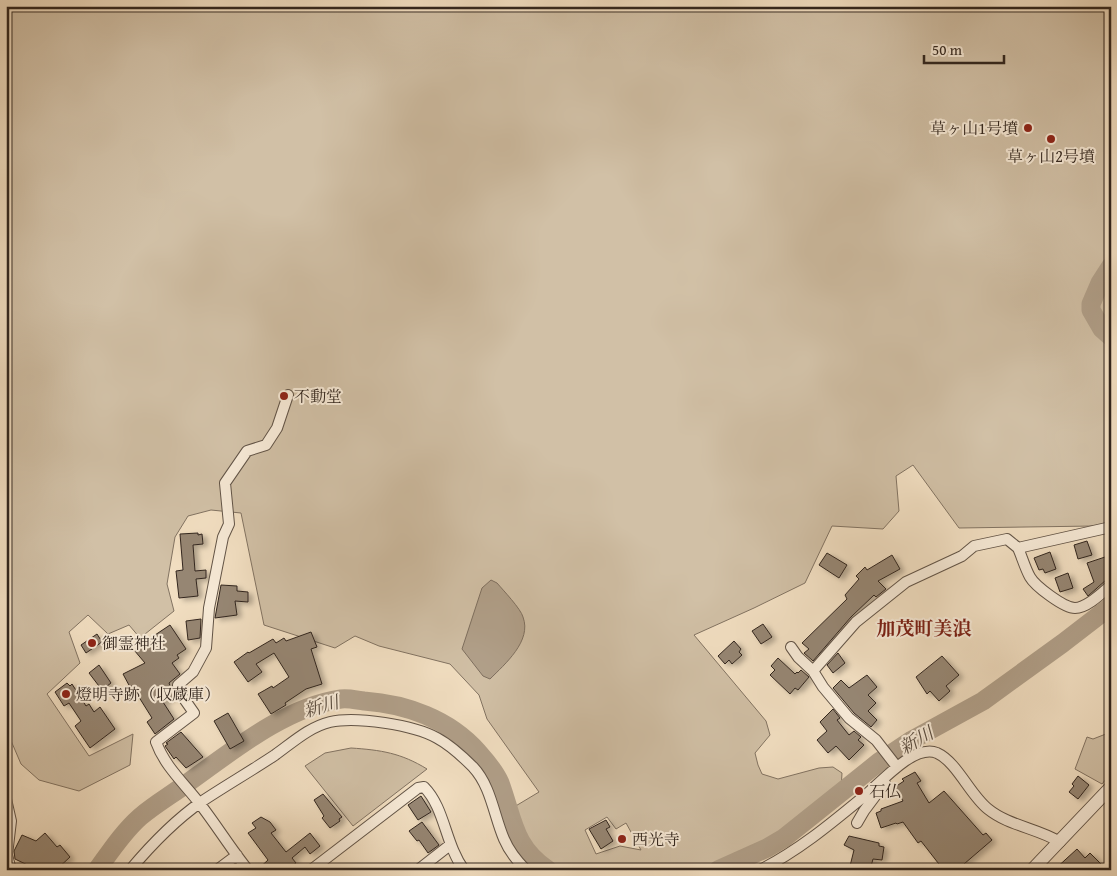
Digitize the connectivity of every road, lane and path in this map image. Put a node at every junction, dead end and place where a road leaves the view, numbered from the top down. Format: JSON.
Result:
{"nodes":[{"id":1,"x":288,"y":395,"type":"dead end"},
{"id":2,"x":1111,"y":527,"type":"edge"},
{"id":3,"x":1018,"y":548,"type":"junction"},
{"id":4,"x":1111,"y":585,"type":"edge"},
{"id":5,"x":791,"y":647,"type":"dead end"},
{"id":6,"x":813,"y":671,"type":"junction"},
{"id":7,"x":896,"y":766,"type":"junction"},
{"id":8,"x":888,"y":775,"type":"junction"},
{"id":9,"x":1110,"y":792,"type":"edge"},
{"id":10,"x":6,"y":799,"type":"edge"},
{"id":11,"x":200,"y":803,"type":"junction"},
{"id":12,"x":857,"y":823,"type":"dead end"},
{"id":13,"x":1060,"y":842,"type":"junction"},
{"id":14,"x":450,"y":846,"type":"junction"},
{"id":15,"x":237,"y":855,"type":"junction"},
{"id":16,"x":11,"y":870,"type":"edge"},
{"id":17,"x":130,"y":870,"type":"edge"},
{"id":18,"x":217,"y":870,"type":"edge"},
{"id":19,"x":248,"y":870,"type":"edge"},
{"id":20,"x":310,"y":870,"type":"edge"},
{"id":21,"x":418,"y":870,"type":"edge"},
{"id":22,"x":464,"y":870,"type":"edge"},
{"id":23,"x":526,"y":870,"type":"edge"},
{"id":24,"x":760,"y":870,"type":"edge"},
{"id":25,"x":1032,"y":870,"type":"edge"}],
"edges":[{"from":1,"to":11,"type":"street"},
{"from":2,"to":3,"type":"street"},
{"from":3,"to":4,"type":"street"},
{"from":3,"to":6,"type":"street"},
{"from":5,"to":6,"type":"street"},
{"from":6,"to":7,"type":"street"},
{"from":7,"to":8,"type":"street"},
{"from":7,"to":13,"type":"street"},
{"from":8,"to":12,"type":"street"},
{"from":8,"to":24,"type":"street"},
{"from":9,"to":13,"type":"street"},
{"from":10,"to":16,"type":"street"},
{"from":11,"to":15,"type":"street"},
{"from":11,"to":17,"type":"street"},
{"from":11,"to":23,"type":"street"},
{"from":13,"to":25,"type":"street"},
{"from":14,"to":20,"type":"street"},
{"from":14,"to":21,"type":"street"},
{"from":14,"to":22,"type":"street"},
{"from":15,"to":18,"type":"street"},
{"from":15,"to":19,"type":"street"}]}
